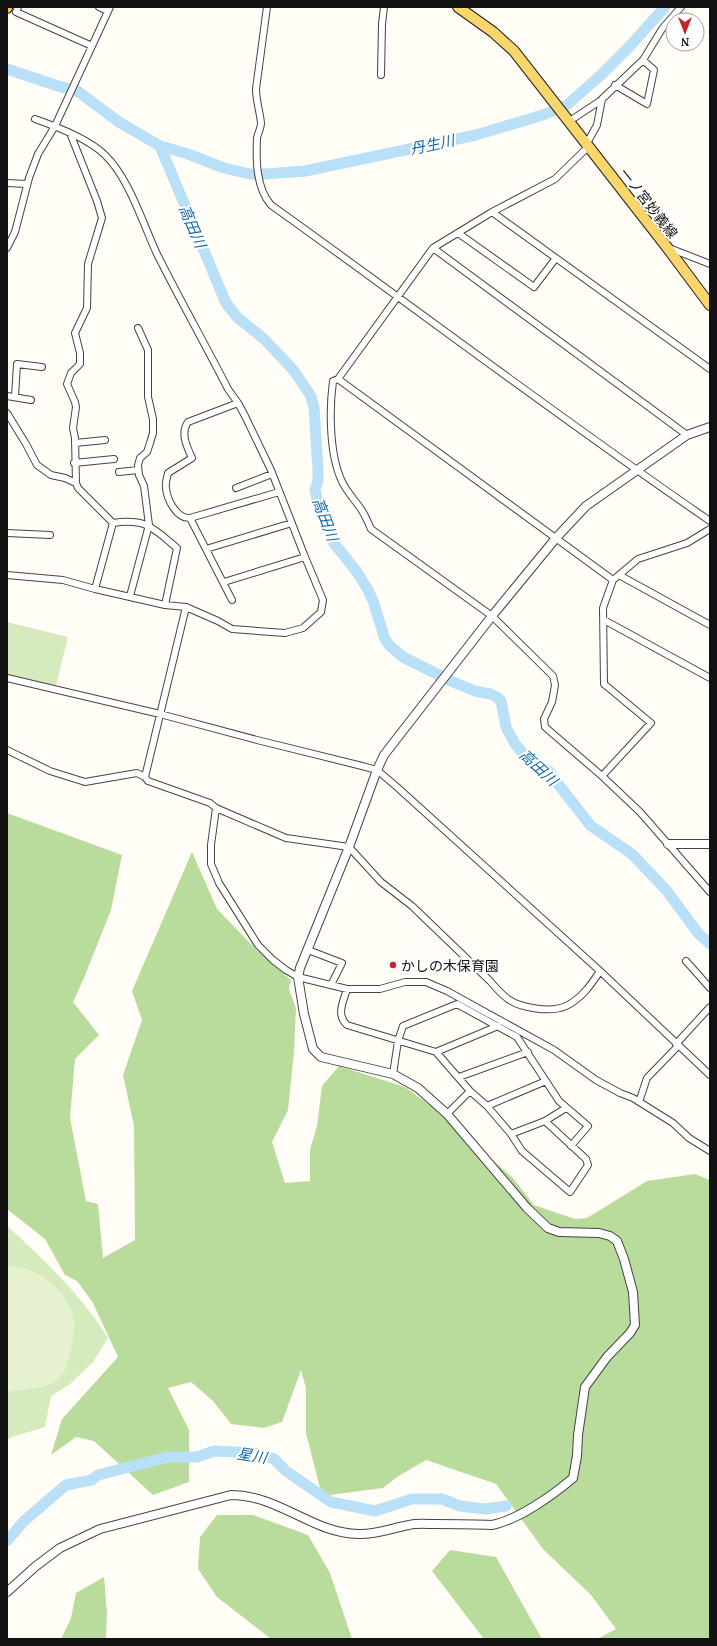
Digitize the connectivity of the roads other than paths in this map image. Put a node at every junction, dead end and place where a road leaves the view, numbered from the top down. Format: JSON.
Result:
{"nodes":[{"id":1,"x":18,"y":7,"type":"edge"},
{"id":2,"x":99,"y":7,"type":"edge"},
{"id":3,"x":267,"y":7,"type":"edge"},
{"id":4,"x":384,"y":7,"type":"edge"},
{"id":5,"x":458,"y":7,"type":"edge"},
{"id":6,"x":681,"y":7,"type":"edge"},
{"id":7,"x":109,"y":9,"type":"edge"},
{"id":8,"x":92,"y":46,"type":"junction"},
{"id":9,"x":643,"y":60,"type":"junction"},
{"id":10,"x":381,"y":75,"type":"dead end"},
{"id":11,"x":615,"y":85,"type":"junction"},
{"id":12,"x":602,"y":99,"type":"junction"},
{"id":13,"x":35,"y":119,"type":"dead end"},
{"id":14,"x":567,"y":120,"type":"junction"},
{"id":15,"x":56,"y":124,"type":"junction"},
{"id":16,"x":70,"y":133,"type":"junction"},
{"id":17,"x":587,"y":146,"type":"junction"},
{"id":18,"x":7,"y":183,"type":"edge"},
{"id":19,"x":27,"y":184,"type":"junction"},
{"id":20,"x":492,"y":212,"type":"junction"},
{"id":21,"x":458,"y":233,"type":"junction"},
{"id":22,"x":666,"y":246,"type":"junction"},
{"id":23,"x":7,"y":248,"type":"edge"},
{"id":24,"x":433,"y":248,"type":"junction"},
{"id":25,"x":556,"y":258,"type":"junction"},
{"id":26,"x":710,"y":264,"type":"edge"},
{"id":27,"x":398,"y":296,"type":"junction"},
{"id":28,"x":710,"y":306,"type":"edge"},
{"id":29,"x":138,"y":328,"type":"dead end"},
{"id":30,"x":42,"y":367,"type":"dead end"},
{"id":31,"x":710,"y":369,"type":"edge"},
{"id":32,"x":338,"y":378,"type":"junction"},
{"id":33,"x":7,"y":396,"type":"edge"},
{"id":34,"x":15,"y":397,"type":"junction"},
{"id":35,"x":31,"y":400,"type":"dead end"},
{"id":36,"x":238,"y":403,"type":"junction"},
{"id":37,"x":7,"y":413,"type":"edge"},
{"id":38,"x":710,"y":427,"type":"edge"},
{"id":39,"x":687,"y":435,"type":"junction"},
{"id":40,"x":104,"y":440,"type":"dead end"},
{"id":41,"x":75,"y":444,"type":"junction"},
{"id":42,"x":114,"y":459,"type":"dead end"},
{"id":43,"x":74,"y":463,"type":"junction"},
{"id":44,"x":138,"y":470,"type":"junction"},
{"id":45,"x":637,"y":471,"type":"junction"},
{"id":46,"x":119,"y":472,"type":"dead end"},
{"id":47,"x":272,"y":474,"type":"junction"},
{"id":48,"x":76,"y":483,"type":"junction"},
{"id":49,"x":236,"y":488,"type":"dead end"},
{"id":50,"x":279,"y":492,"type":"junction"},
{"id":51,"x":190,"y":518,"type":"junction"},
{"id":52,"x":710,"y":521,"type":"edge"},
{"id":53,"x":113,"y":523,"type":"junction"},
{"id":54,"x":292,"y":524,"type":"junction"},
{"id":55,"x":149,"y":525,"type":"junction"},
{"id":56,"x":710,"y":528,"type":"edge"},
{"id":57,"x":7,"y":532,"type":"edge"},
{"id":58,"x":50,"y":535,"type":"dead end"},
{"id":59,"x":556,"y":538,"type":"junction"},
{"id":60,"x":206,"y":549,"type":"junction"},
{"id":61,"x":305,"y":557,"type":"junction"},
{"id":62,"x":7,"y":575,"type":"edge"},
{"id":63,"x":619,"y":575,"type":"junction"},
{"id":64,"x":613,"y":580,"type":"junction"},
{"id":65,"x":224,"y":582,"type":"junction"},
{"id":66,"x":95,"y":589,"type":"junction"},
{"id":67,"x":130,"y":596,"type":"junction"},
{"id":68,"x":232,"y":600,"type":"dead end"},
{"id":69,"x":164,"y":605,"type":"junction"},
{"id":70,"x":186,"y":607,"type":"junction"},
{"id":71,"x":492,"y":616,"type":"junction"},
{"id":72,"x":604,"y":620,"type":"junction"},
{"id":73,"x":710,"y":625,"type":"edge"},
{"id":74,"x":7,"y":678,"type":"edge"},
{"id":75,"x":710,"y":678,"type":"edge"},
{"id":76,"x":160,"y":714,"type":"junction"},
{"id":77,"x":7,"y":750,"type":"edge"},
{"id":78,"x":377,"y":770,"type":"junction"},
{"id":79,"x":602,"y":776,"type":"junction"},
{"id":80,"x":145,"y":777,"type":"junction"},
{"id":81,"x":216,"y":808,"type":"junction"},
{"id":82,"x":668,"y":844,"type":"junction"},
{"id":83,"x":710,"y":844,"type":"edge"},
{"id":84,"x":349,"y":847,"type":"junction"},
{"id":85,"x":710,"y":892,"type":"edge"},
{"id":86,"x":308,"y":950,"type":"junction"},
{"id":87,"x":686,"y":961,"type":"dead end"},
{"id":88,"x":600,"y":971,"type":"junction"},
{"id":89,"x":298,"y":977,"type":"junction"},
{"id":90,"x":331,"y":985,"type":"junction"},
{"id":91,"x":347,"y":988,"type":"junction"},
{"id":92,"x":710,"y":988,"type":"edge"},
{"id":93,"x":710,"y":1007,"type":"edge"},
{"id":94,"x":498,"y":1026,"type":"junction"},
{"id":95,"x":398,"y":1041,"type":"junction"},
{"id":96,"x":677,"y":1045,"type":"junction"},
{"id":97,"x":436,"y":1052,"type":"junction"},
{"id":98,"x":528,"y":1052,"type":"junction"},
{"id":99,"x":393,"y":1074,"type":"junction"},
{"id":100,"x":710,"y":1075,"type":"edge"},
{"id":101,"x":459,"y":1077,"type":"junction"},
{"id":102,"x":546,"y":1081,"type":"junction"},
{"id":103,"x":470,"y":1090,"type":"junction"},
{"id":104,"x":639,"y":1102,"type":"junction"},
{"id":105,"x":487,"y":1106,"type":"junction"},
{"id":106,"x":566,"y":1108,"type":"junction"},
{"id":107,"x":447,"y":1114,"type":"junction"},
{"id":108,"x":545,"y":1121,"type":"junction"},
{"id":109,"x":511,"y":1134,"type":"junction"},
{"id":110,"x":571,"y":1146,"type":"junction"},
{"id":111,"x":710,"y":1151,"type":"edge"},
{"id":112,"x":7,"y":1592,"type":"edge"}],
"edges":[{"from":1,"to":8,"type":"street"},
{"from":2,"to":7,"type":"street"},
{"from":3,"to":27,"type":"street"},
{"from":4,"to":10,"type":"street"},
{"from":5,"to":14,"type":"main road","name":"一ノ宮妙義線"},
{"from":6,"to":9,"type":"street"},
{"from":7,"to":8,"type":"street"},
{"from":8,"to":15,"type":"street"},
{"from":9,"to":11,"type":"street"},
{"from":9,"to":11,"type":"street"},
{"from":11,"to":12,"type":"street"},
{"from":12,"to":14,"type":"street"},
{"from":12,"to":17,"type":"street"},
{"from":13,"to":15,"type":"street"},
{"from":14,"to":17,"type":"main road","name":"一ノ宮妙義線"},
{"from":15,"to":16,"type":"street"},
{"from":15,"to":19,"type":"street"},
{"from":16,"to":36,"type":"street"},
{"from":16,"to":41,"type":"street"},
{"from":17,"to":20,"type":"street"},
{"from":17,"to":22,"type":"main road","name":"一ノ宮妙義線"},
{"from":18,"to":19,"type":"street"},
{"from":19,"to":23,"type":"street"},
{"from":20,"to":21,"type":"street"},
{"from":20,"to":25,"type":"street"},
{"from":21,"to":24,"type":"street"},
{"from":21,"to":25,"type":"street"},
{"from":22,"to":26,"type":"street"},
{"from":22,"to":28,"type":"main road","name":"一ノ宮妙義線"},
{"from":24,"to":27,"type":"street"},
{"from":24,"to":39,"type":"street"},
{"from":25,"to":31,"type":"street"},
{"from":27,"to":32,"type":"street"},
{"from":27,"to":45,"type":"street"},
{"from":29,"to":44,"type":"street"},
{"from":30,"to":34,"type":"street"},
{"from":32,"to":59,"type":"street"},
{"from":32,"to":71,"type":"street"},
{"from":33,"to":34,"type":"street"},
{"from":34,"to":35,"type":"street"},
{"from":36,"to":47,"type":"street"},
{"from":36,"to":51,"type":"street"},
{"from":37,"to":48,"type":"street"},
{"from":38,"to":39,"type":"street"},
{"from":39,"to":45,"type":"street"},
{"from":40,"to":41,"type":"street"},
{"from":41,"to":43,"type":"street"},
{"from":42,"to":43,"type":"street"},
{"from":43,"to":48,"type":"street"},
{"from":44,"to":46,"type":"street"},
{"from":44,"to":55,"type":"street"},
{"from":45,"to":52,"type":"street"},
{"from":45,"to":59,"type":"street"},
{"from":47,"to":49,"type":"street"},
{"from":47,"to":50,"type":"street"},
{"from":48,"to":53,"type":"street"},
{"from":50,"to":51,"type":"street"},
{"from":50,"to":54,"type":"street"},
{"from":51,"to":60,"type":"street"},
{"from":53,"to":55,"type":"street"},
{"from":53,"to":66,"type":"street"},
{"from":54,"to":60,"type":"street"},
{"from":54,"to":61,"type":"street"},
{"from":55,"to":67,"type":"street"},
{"from":55,"to":69,"type":"street"},
{"from":56,"to":63,"type":"street"},
{"from":57,"to":58,"type":"street"},
{"from":59,"to":64,"type":"street"},
{"from":59,"to":71,"type":"street"},
{"from":60,"to":65,"type":"street"},
{"from":61,"to":65,"type":"street"},
{"from":61,"to":70,"type":"street"},
{"from":62,"to":66,"type":"street"},
{"from":63,"to":64,"type":"street"},
{"from":63,"to":73,"type":"street"},
{"from":64,"to":72,"type":"street"},
{"from":65,"to":68,"type":"street"},
{"from":66,"to":67,"type":"street"},
{"from":67,"to":69,"type":"street"},
{"from":69,"to":70,"type":"street"},
{"from":70,"to":76,"type":"street"},
{"from":71,"to":78,"type":"street"},
{"from":71,"to":79,"type":"street"},
{"from":72,"to":75,"type":"street"},
{"from":72,"to":79,"type":"street"},
{"from":74,"to":76,"type":"street"},
{"from":76,"to":78,"type":"street"},
{"from":76,"to":80,"type":"street"},
{"from":77,"to":80,"type":"street"},
{"from":78,"to":84,"type":"street"},
{"from":78,"to":88,"type":"street"},
{"from":79,"to":82,"type":"street"},
{"from":80,"to":81,"type":"street"},
{"from":81,"to":84,"type":"street"},
{"from":81,"to":89,"type":"street"},
{"from":82,"to":83,"type":"street"},
{"from":82,"to":85,"type":"street"},
{"from":84,"to":86,"type":"street"},
{"from":84,"to":88,"type":"street"},
{"from":86,"to":89,"type":"street"},
{"from":86,"to":90,"type":"street"},
{"from":87,"to":92,"type":"street"},
{"from":88,"to":96,"type":"street"},
{"from":89,"to":90,"type":"street"},
{"from":89,"to":99,"type":"street"},
{"from":90,"to":91,"type":"street"},
{"from":91,"to":95,"type":"street"},
{"from":91,"to":104,"type":"street"},
{"from":93,"to":96,"type":"street"},
{"from":94,"to":95,"type":"street"},
{"from":94,"to":97,"type":"street"},
{"from":94,"to":98,"type":"street"},
{"from":95,"to":97,"type":"street"},
{"from":95,"to":99,"type":"street"},
{"from":96,"to":100,"type":"street"},
{"from":96,"to":104,"type":"street"},
{"from":97,"to":101,"type":"street"},
{"from":98,"to":101,"type":"street"},
{"from":98,"to":102,"type":"street"},
{"from":99,"to":107,"type":"street"},
{"from":101,"to":103,"type":"street"},
{"from":102,"to":105,"type":"street"},
{"from":102,"to":106,"type":"street"},
{"from":103,"to":105,"type":"street"},
{"from":103,"to":107,"type":"street"},
{"from":104,"to":111,"type":"street"},
{"from":105,"to":109,"type":"street"},
{"from":106,"to":108,"type":"street"},
{"from":106,"to":110,"type":"street"},
{"from":107,"to":112,"type":"street"},
{"from":108,"to":109,"type":"street"},
{"from":108,"to":110,"type":"street"},
{"from":109,"to":110,"type":"street"}]}
